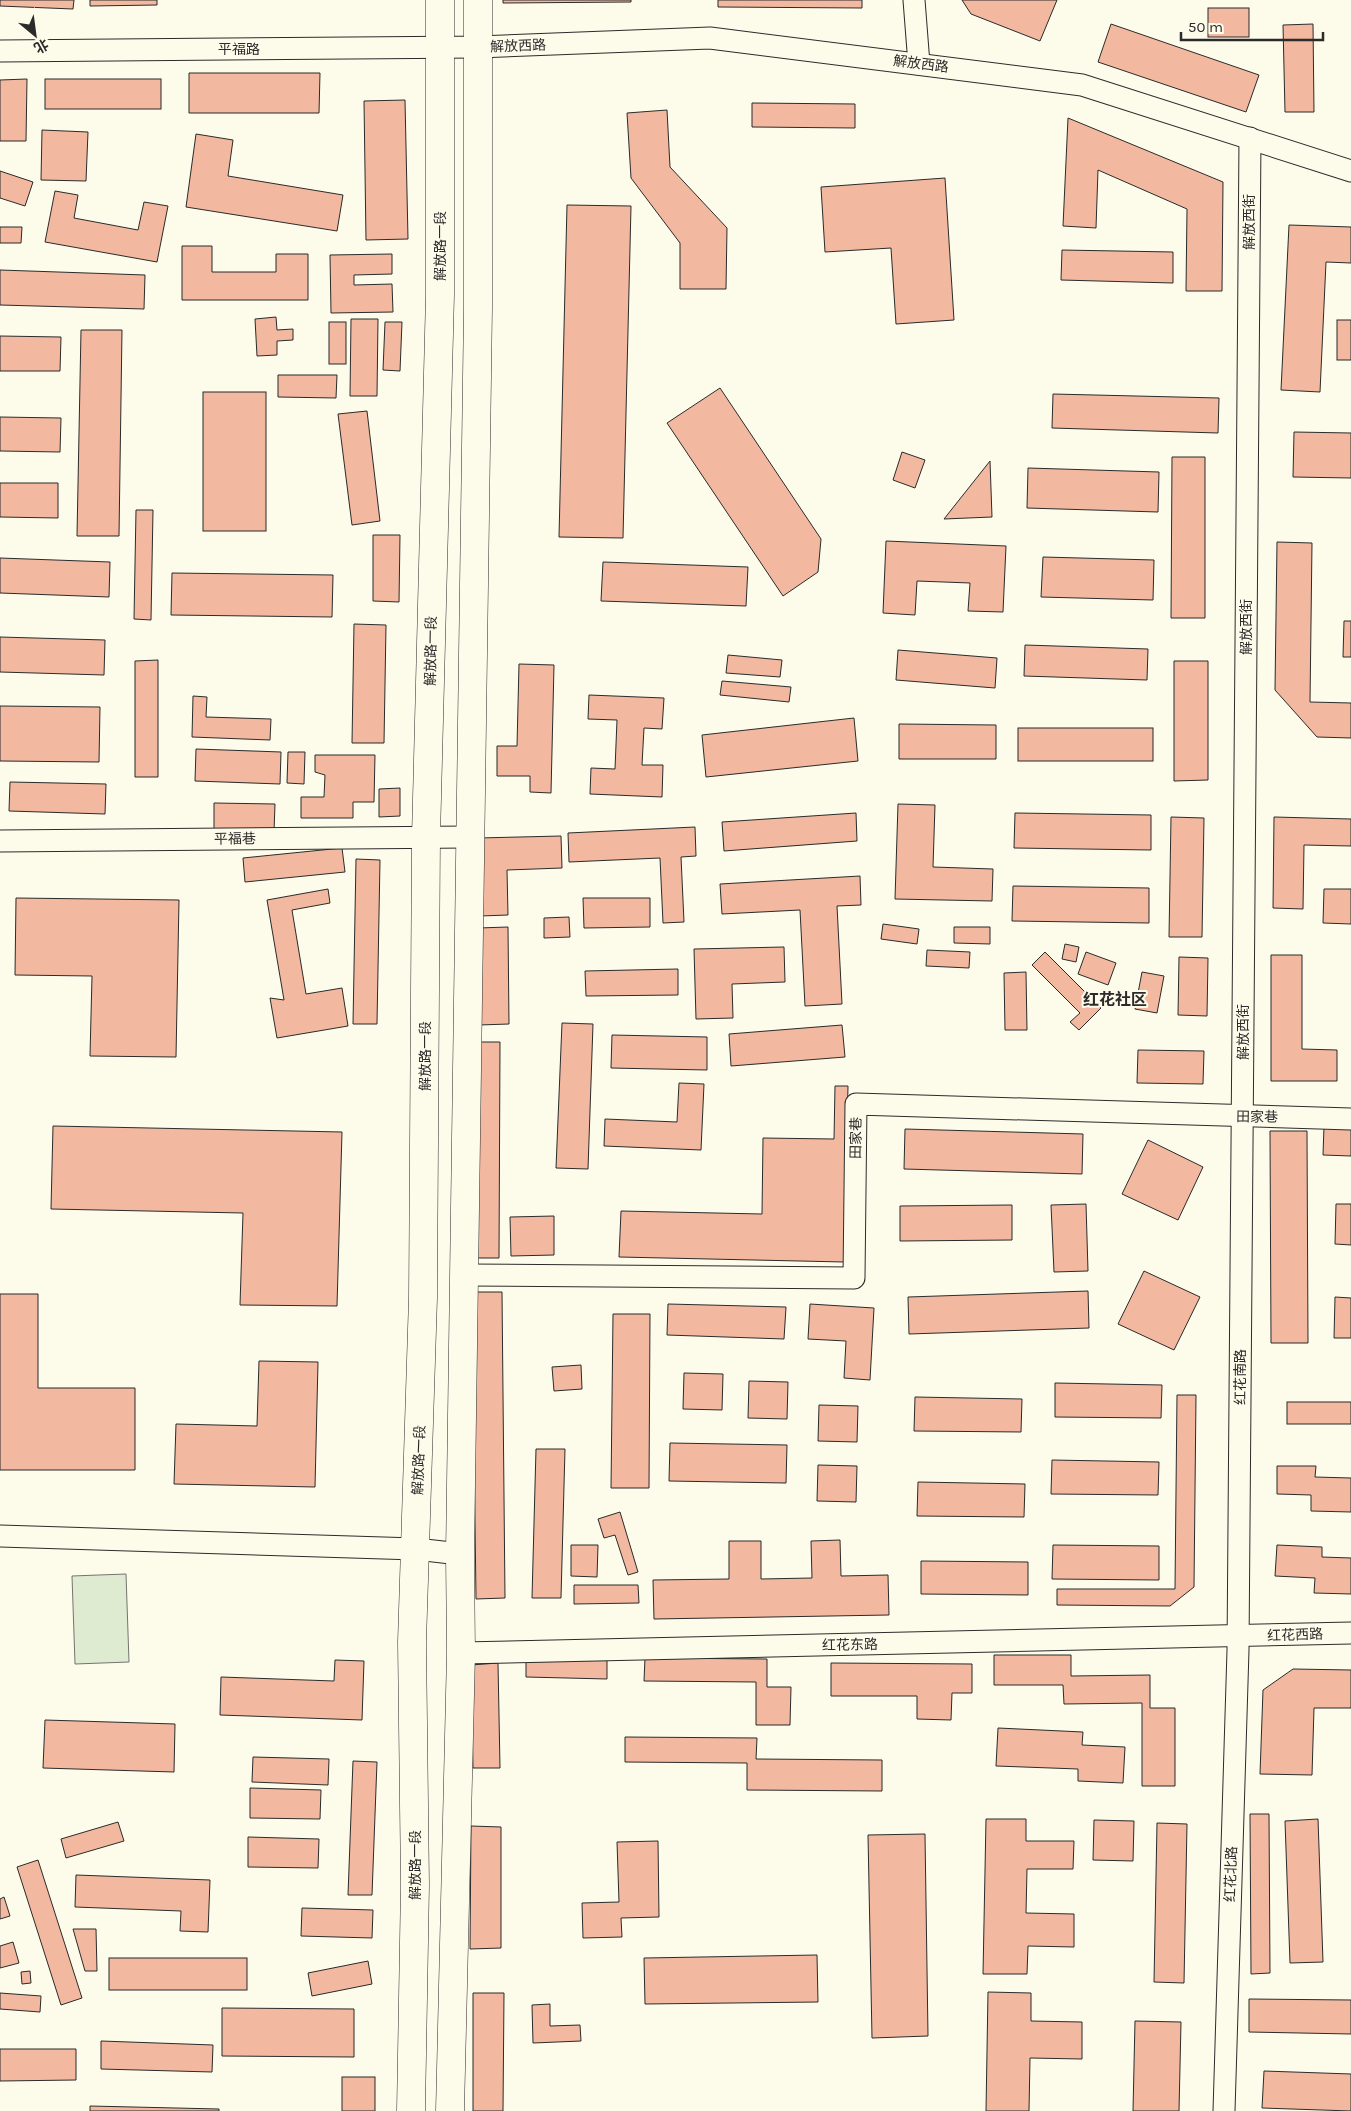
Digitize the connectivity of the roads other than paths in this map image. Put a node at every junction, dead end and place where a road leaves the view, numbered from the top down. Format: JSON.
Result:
{"nodes":[{"id":1,"x":440,"y":0,"type":"edge"},
{"id":2,"x":478,"y":0,"type":"edge"},
{"id":3,"x":914,"y":0,"type":"edge"},
{"id":4,"x":478,"y":47,"type":"junction"},
{"id":5,"x":441,"y":48,"type":"junction"},
{"id":6,"x":0,"y":51,"type":"edge"},
{"id":7,"x":920,"y":64,"type":"junction"},
{"id":8,"x":1250,"y":138,"type":"junction"},
{"id":9,"x":1351,"y":171,"type":"edge"},
{"id":10,"x":426,"y":837,"type":"junction"},
{"id":11,"x":469,"y":837,"type":"junction"},
{"id":12,"x":0,"y":842,"type":"edge"},
{"id":13,"x":1242,"y":1116,"type":"junction"},
{"id":14,"x":1351,"y":1119,"type":"edge"},
{"id":15,"x":465,"y":1275,"type":"junction"},
{"id":16,"x":0,"y":1536,"type":"edge"},
{"id":17,"x":416,"y":1549,"type":"junction"},
{"id":18,"x":460,"y":1554,"type":"junction"},
{"id":19,"x":1351,"y":1633,"type":"edge"},
{"id":20,"x":1238,"y":1637,"type":"junction"},
{"id":21,"x":461,"y":1654,"type":"junction"},
{"id":22,"x":411,"y":2111,"type":"edge"},
{"id":23,"x":450,"y":2111,"type":"edge"},
{"id":24,"x":1224,"y":2111,"type":"edge"}],
"edges":[{"from":1,"to":5,"type":"main road","name":"解放路一段"},
{"from":2,"to":4,"type":"main road"},
{"from":3,"to":7,"type":"street"},
{"from":4,"to":5,"type":"street","name":"平福路"},
{"from":4,"to":7,"type":"street","name":"解放西路"},
{"from":4,"to":11,"type":"main road"},
{"from":5,"to":6,"type":"street","name":"平福路"},
{"from":5,"to":10,"type":"main road","name":"解放路一段"},
{"from":7,"to":8,"type":"street","name":"解放西路"},
{"from":8,"to":9,"type":"street","name":"解放西路"},
{"from":8,"to":13,"type":"street","name":"解放西街"},
{"from":10,"to":11,"type":"street","name":"平福巷"},
{"from":10,"to":12,"type":"street","name":"平福巷"},
{"from":10,"to":17,"type":"main road","name":"解放路一段"},
{"from":11,"to":15,"type":"main road"},
{"from":13,"to":14,"type":"street","name":"田家巷"},
{"from":13,"to":15,"type":"street","name":"田家巷"},
{"from":13,"to":20,"type":"street","name":"红花南路"},
{"from":15,"to":18,"type":"main road"},
{"from":16,"to":17,"type":"street"},
{"from":17,"to":18,"type":"street"},
{"from":17,"to":22,"type":"main road","name":"解放路一段"},
{"from":18,"to":21,"type":"main road"},
{"from":19,"to":20,"type":"street","name":"红花西路"},
{"from":20,"to":21,"type":"street","name":"红花东路"},
{"from":20,"to":24,"type":"street","name":"红花北路"},
{"from":21,"to":23,"type":"main road"}]}
